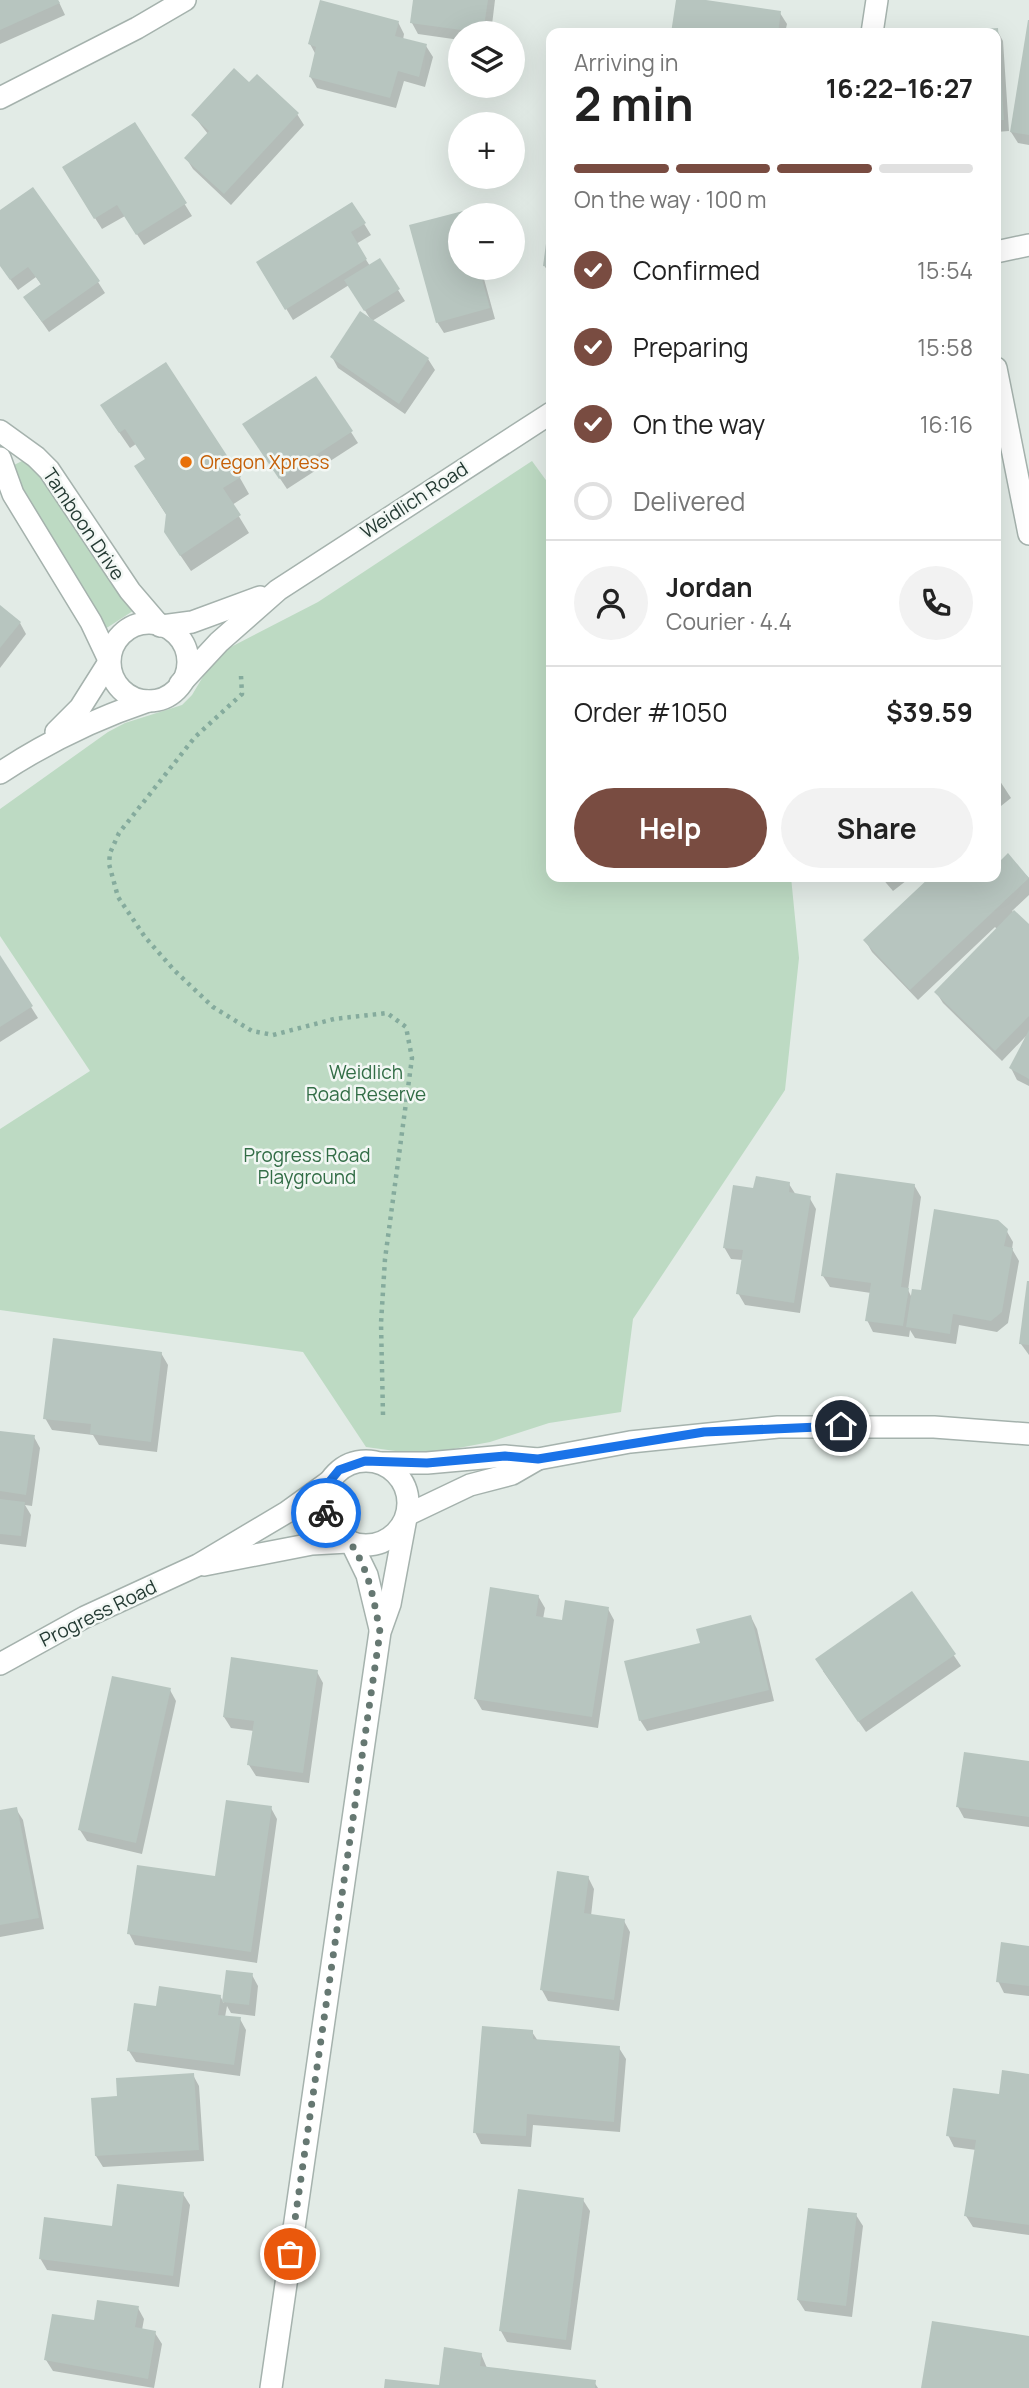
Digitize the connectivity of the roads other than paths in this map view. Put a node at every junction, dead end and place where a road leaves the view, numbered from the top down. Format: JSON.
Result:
{"nodes":[{"id":1,"x":185,"y":0,"type":"edge"},
{"id":2,"x":877,"y":0,"type":"edge"},
{"id":3,"x":873,"y":28,"type":"edge"},
{"id":4,"x":0,"y":98,"type":"edge"},
{"id":5,"x":1029,"y":244,"type":"edge"},
{"id":6,"x":1001,"y":251,"type":"edge"},
{"id":7,"x":1001,"y":393,"type":"edge"},
{"id":8,"x":546,"y":416,"type":"edge"},
{"id":9,"x":0,"y":431,"type":"edge"},
{"id":10,"x":0,"y":458,"type":"edge"},
{"id":11,"x":1029,"y":534,"type":"edge"},
{"id":12,"x":278,"y":590,"type":"junction"},
{"id":13,"x":161,"y":626,"type":"junction"},
{"id":14,"x":110,"y":661,"type":"junction"},
{"id":15,"x":180,"y":684,"type":"junction"},
{"id":16,"x":148,"y":701,"type":"junction"},
{"id":17,"x":45,"y":743,"type":"junction"},
{"id":18,"x":0,"y":773,"type":"edge"},
{"id":19,"x":1029,"y":1434,"type":"edge"},
{"id":20,"x":538,"y":1459,"type":"junction"},
{"id":21,"x":381,"y":1463,"type":"junction"},
{"id":22,"x":330,"y":1481,"type":"junction"},
{"id":23,"x":406,"y":1517,"type":"junction"},
{"id":24,"x":349,"y":1542,"type":"junction"},
{"id":25,"x":198,"y":1566,"type":"junction"},
{"id":26,"x":380,"y":1632,"type":"junction"},
{"id":27,"x":0,"y":1664,"type":"edge"},
{"id":28,"x":271,"y":2388,"type":"edge"}],
"edges":[{"from":1,"to":4,"type":"street"},
{"from":2,"to":3,"type":"street"},
{"from":5,"to":6,"type":"street"},
{"from":7,"to":11,"type":"street"},
{"from":8,"to":12,"type":"street","name":"Weidlich Road"},
{"from":9,"to":13,"type":"street","name":"Tamboon Drive"},
{"from":10,"to":14,"type":"street"},
{"from":12,"to":13,"type":"street","name":"Weidlich Road"},
{"from":12,"to":15,"type":"street","name":"Weidlich Road"},
{"from":13,"to":14,"type":"street"},
{"from":13,"to":15,"type":"street"},
{"from":14,"to":16,"type":"street"},
{"from":14,"to":17,"type":"street"},
{"from":15,"to":16,"type":"street"},
{"from":16,"to":17,"type":"street"},
{"from":17,"to":18,"type":"street"},
{"from":19,"to":20,"type":"street"},
{"from":20,"to":21,"type":"street"},
{"from":20,"to":23,"type":"street"},
{"from":21,"to":22,"type":"street"},
{"from":21,"to":23,"type":"street"},
{"from":22,"to":24,"type":"street"},
{"from":22,"to":25,"type":"street","name":"Progress Road"},
{"from":23,"to":24,"type":"street"},
{"from":23,"to":26,"type":"street"},
{"from":24,"to":25,"type":"street","name":"Progress Road"},
{"from":24,"to":26,"type":"street"},
{"from":25,"to":27,"type":"street","name":"Progress Road"},
{"from":26,"to":28,"type":"street"}]}
